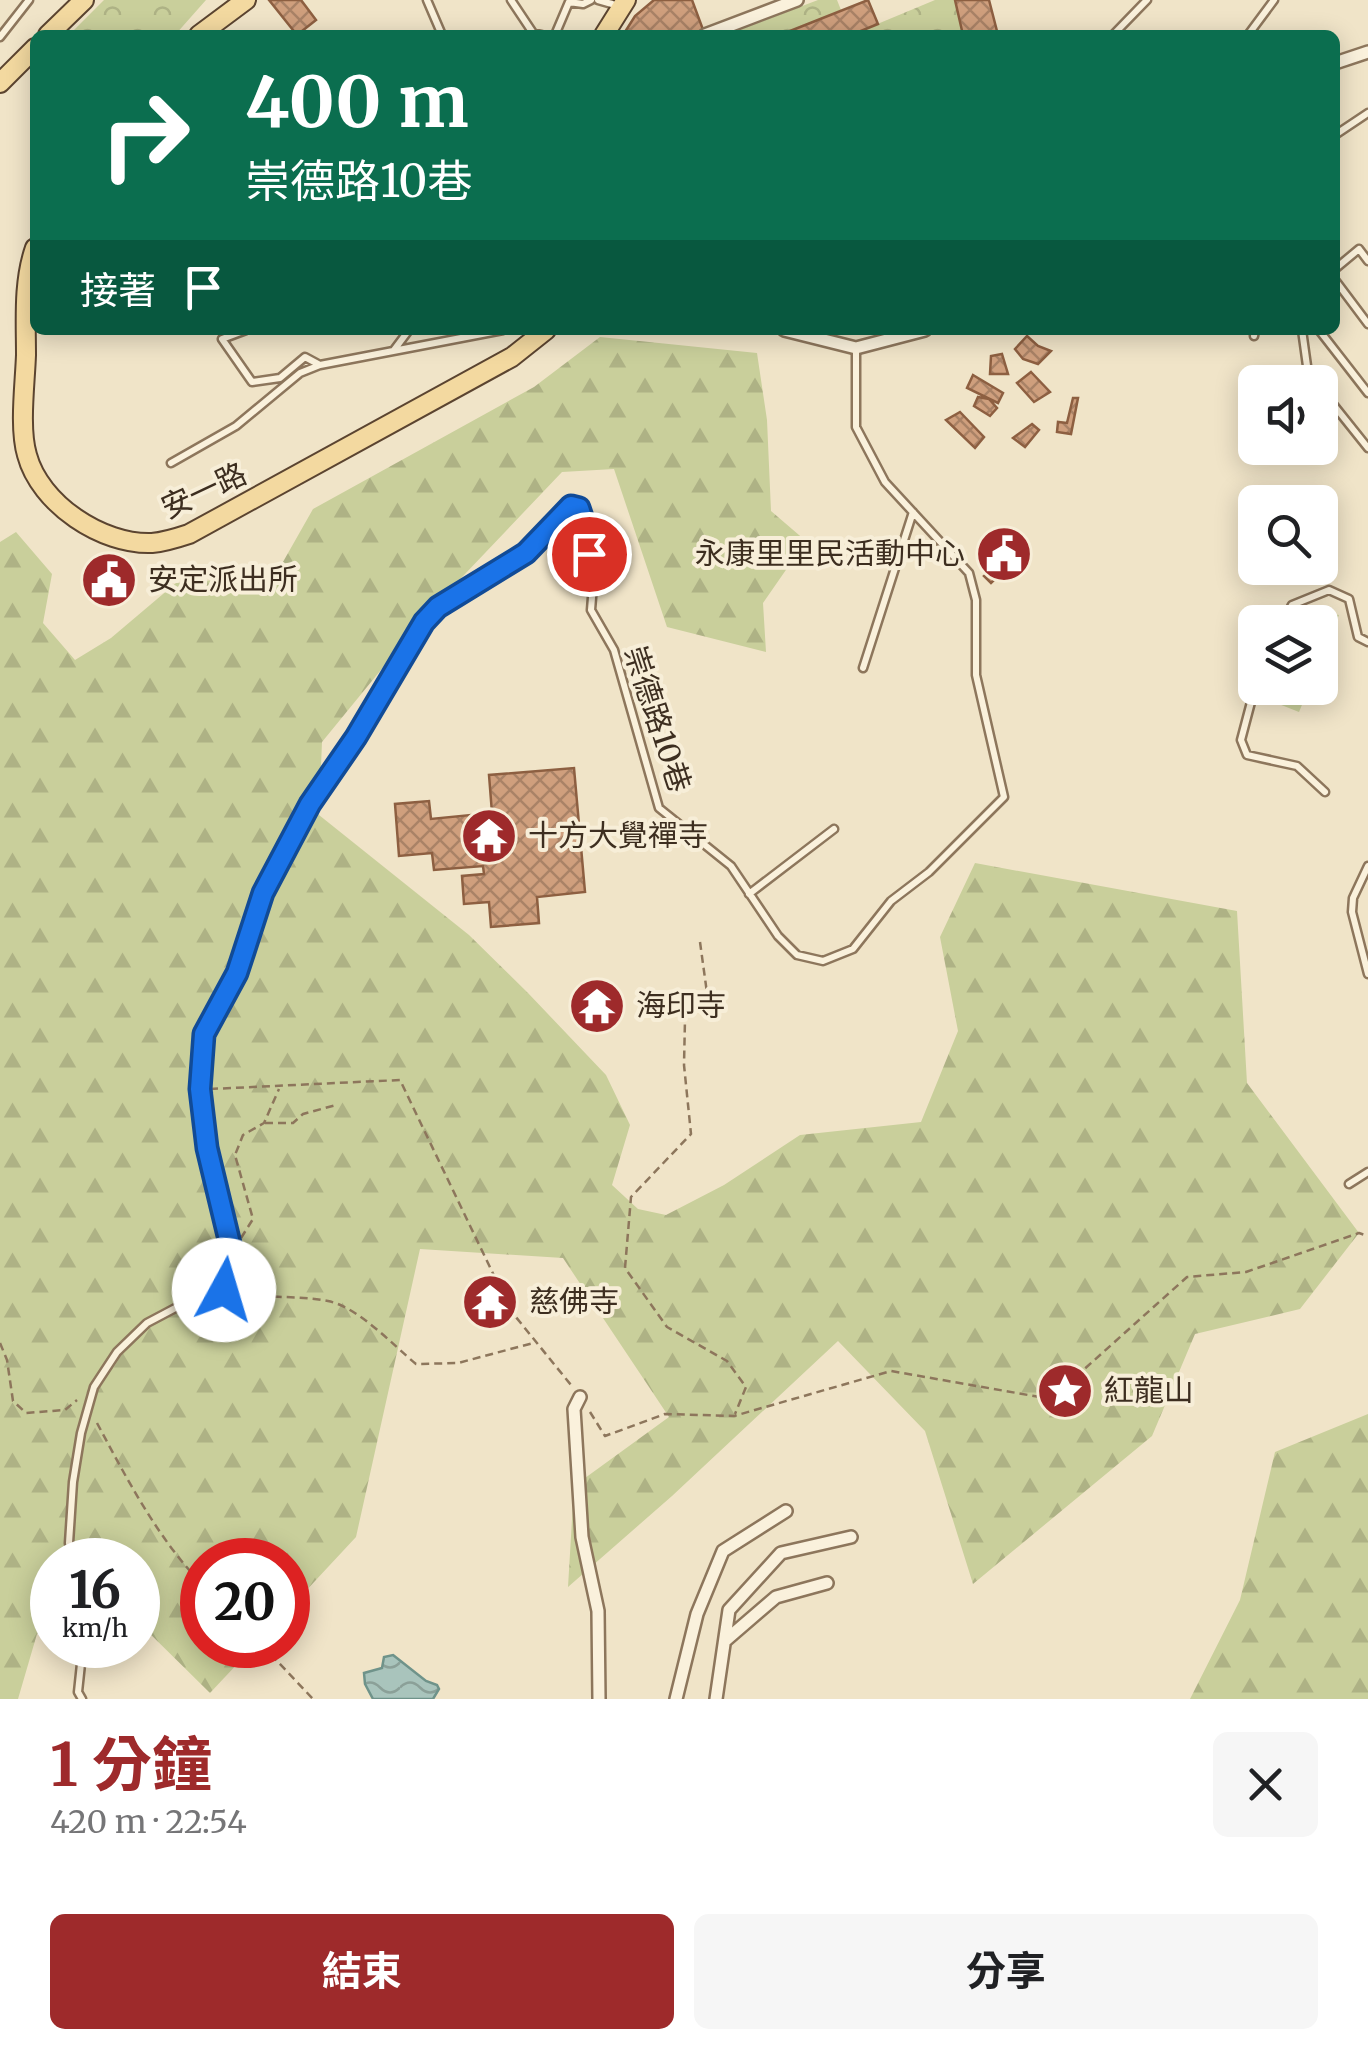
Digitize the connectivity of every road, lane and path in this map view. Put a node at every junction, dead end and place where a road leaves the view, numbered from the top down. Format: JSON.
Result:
{"nodes":[{"id":1,"x":29,"y":0,"type":"edge"},
{"id":2,"x":84,"y":0,"type":"edge"},
{"id":3,"x":246,"y":0,"type":"edge"},
{"id":4,"x":427,"y":0,"type":"edge"},
{"id":5,"x":511,"y":0,"type":"edge"},
{"id":6,"x":594,"y":0,"type":"edge"},
{"id":7,"x":796,"y":0,"type":"edge"},
{"id":8,"x":1147,"y":0,"type":"edge"},
{"id":9,"x":1274,"y":0,"type":"edge"},
{"id":10,"x":569,"y":1,"type":"edge"},
{"id":11,"x":623,"y":3,"type":"edge"},
{"id":12,"x":53,"y":30,"type":"edge"},
{"id":13,"x":206,"y":30,"type":"edge"},
{"id":14,"x":440,"y":30,"type":"edge"},
{"id":15,"x":532,"y":30,"type":"edge"},
{"id":16,"x":558,"y":30,"type":"edge"},
{"id":17,"x":607,"y":30,"type":"edge"},
{"id":18,"x":718,"y":30,"type":"edge"},
{"id":19,"x":1118,"y":30,"type":"edge"},
{"id":20,"x":1252,"y":30,"type":"edge"},
{"id":21,"x":0,"y":38,"type":"edge"},
{"id":22,"x":1368,"y":52,"type":"edge"},
{"id":23,"x":30,"y":53,"type":"edge"},
{"id":24,"x":1340,"y":60,"type":"edge"},
{"id":25,"x":0,"y":83,"type":"edge"},
{"id":26,"x":1368,"y":113,"type":"edge"},
{"id":27,"x":1340,"y":132,"type":"edge"},
{"id":28,"x":1368,"y":261,"type":"edge"},
{"id":29,"x":1340,"y":264,"type":"edge"},
{"id":30,"x":30,"y":281,"type":"edge"},
{"id":31,"x":1340,"y":287,"type":"edge"},
{"id":32,"x":1368,"y":324,"type":"edge"},
{"id":33,"x":231,"y":335,"type":"edge"},
{"id":34,"x":404,"y":335,"type":"edge"},
{"id":35,"x":476,"y":335,"type":"edge"},
{"id":36,"x":540,"y":335,"type":"edge"},
{"id":37,"x":804,"y":335,"type":"edge"},
{"id":38,"x":906,"y":335,"type":"edge"},
{"id":39,"x":1303,"y":335,"type":"edge"},
{"id":40,"x":1323,"y":335,"type":"edge"},
{"id":41,"x":856,"y":348,"type":"junction"},
{"id":42,"x":393,"y":350,"type":"junction"},
{"id":43,"x":320,"y":365,"type":"junction"},
{"id":44,"x":1307,"y":365,"type":"edge"},
{"id":45,"x":1368,"y":392,"type":"edge"},
{"id":46,"x":1338,"y":410,"type":"edge"},
{"id":47,"x":1368,"y":448,"type":"edge"},
{"id":48,"x":171,"y":463,"type":"dead end"},
{"id":49,"x":913,"y":512,"type":"junction"},
{"id":50,"x":1292,"y":605,"type":"edge"},
{"id":51,"x":1368,"y":642,"type":"edge"},
{"id":52,"x":863,"y":668,"type":"dead end"},
{"id":53,"x":1250,"y":705,"type":"edge"},
{"id":54,"x":1325,"y":792,"type":"dead end"},
{"id":55,"x":834,"y":829,"type":"dead end"},
{"id":56,"x":1368,"y":866,"type":"edge"},
{"id":57,"x":749,"y":894,"type":"junction"},
{"id":58,"x":700,"y":942,"type":"dead end"},
{"id":59,"x":1368,"y":974,"type":"edge"},
{"id":60,"x":280,"y":1087,"type":"junction"},
{"id":61,"x":200,"y":1089,"type":"junction"},
{"id":62,"x":336,"y":1105,"type":"dead end"},
{"id":63,"x":264,"y":1122,"type":"junction"},
{"id":64,"x":1368,"y":1172,"type":"edge"},
{"id":65,"x":1349,"y":1184,"type":"dead end"},
{"id":66,"x":1368,"y":1236,"type":"edge"},
{"id":67,"x":232,"y":1252,"type":"junction"},
{"id":68,"x":224,"y":1290,"type":"junction"},
{"id":69,"x":538,"y":1341,"type":"junction"},
{"id":70,"x":0,"y":1343,"type":"edge"},
{"id":71,"x":94,"y":1387,"type":"junction"},
{"id":72,"x":580,"y":1397,"type":"junction"},
{"id":73,"x":88,"y":1407,"type":"junction"},
{"id":74,"x":734,"y":1416,"type":"junction"},
{"id":75,"x":786,"y":1510,"type":"dead end"},
{"id":76,"x":851,"y":1537,"type":"dead end"},
{"id":77,"x":69,"y":1538,"type":"edge"},
{"id":78,"x":180,"y":1561,"type":"edge"},
{"id":79,"x":827,"y":1583,"type":"dead end"},
{"id":80,"x":726,"y":1640,"type":"junction"},
{"id":81,"x":81,"y":1668,"type":"edge"},
{"id":82,"x":284,"y":1668,"type":"edge"},
{"id":83,"x":82,"y":1699,"type":"edge"},
{"id":84,"x":313,"y":1699,"type":"edge"},
{"id":85,"x":599,"y":1699,"type":"edge"},
{"id":86,"x":676,"y":1699,"type":"edge"},
{"id":87,"x":716,"y":1699,"type":"edge"}],
"edges":[{"from":1,"to":21,"type":"lane"},
{"from":2,"to":12,"type":"main road"},
{"from":3,"to":13,"type":"main road"},
{"from":4,"to":14,"type":"lane"},
{"from":5,"to":15,"type":"lane"},
{"from":6,"to":10,"type":"lane"},
{"from":6,"to":11,"type":"lane"},
{"from":7,"to":18,"type":"street"},
{"from":8,"to":19,"type":"lane"},
{"from":9,"to":20,"type":"lane"},
{"from":10,"to":16,"type":"lane"},
{"from":11,"to":17,"type":"main road"},
{"from":22,"to":24,"type":"street"},
{"from":23,"to":25,"type":"main road"},
{"from":26,"to":27,"type":"lane"},
{"from":28,"to":29,"type":"lane"},
{"from":30,"to":36,"type":"main road","name":"安一路"},
{"from":31,"to":32,"type":"lane"},
{"from":33,"to":43,"type":"lane"},
{"from":34,"to":42,"type":"lane"},
{"from":35,"to":42,"type":"lane"},
{"from":37,"to":41,"type":"street"},
{"from":38,"to":41,"type":"street"},
{"from":39,"to":44,"type":"lane"},
{"from":40,"to":45,"type":"lane"},
{"from":41,"to":49,"type":"lane","name":"崇德路10巷"},
{"from":42,"to":43,"type":"lane"},
{"from":43,"to":48,"type":"lane"},
{"from":46,"to":47,"type":"lane"},
{"from":49,"to":52,"type":"lane"},
{"from":49,"to":57,"type":"lane","name":"崇德路10巷"},
{"from":50,"to":51,"type":"lane"},
{"from":53,"to":54,"type":"lane"},
{"from":55,"to":57,"type":"lane"},
{"from":56,"to":59,"type":"lane"},
{"from":57,"to":61,"type":"lane","name":"崇德路10巷"},
{"from":58,"to":74,"type":"path"},
{"from":60,"to":61,"type":"path"},
{"from":60,"to":63,"type":"path"},
{"from":60,"to":69,"type":"path"},
{"from":61,"to":67,"type":"lane","name":"崇德路10巷"},
{"from":62,"to":63,"type":"path"},
{"from":63,"to":67,"type":"path"},
{"from":64,"to":65,"type":"lane"},
{"from":66,"to":74,"type":"path"},
{"from":67,"to":68,"type":"lane"},
{"from":68,"to":69,"type":"path"},
{"from":68,"to":71,"type":"lane"},
{"from":69,"to":72,"type":"path"},
{"from":70,"to":71,"type":"path"},
{"from":71,"to":73,"type":"lane"},
{"from":72,"to":74,"type":"path"},
{"from":72,"to":85,"type":"street"},
{"from":73,"to":77,"type":"lane"},
{"from":73,"to":78,"type":"path"},
{"from":75,"to":86,"type":"street"},
{"from":76,"to":80,"type":"street"},
{"from":79,"to":80,"type":"street"},
{"from":80,"to":87,"type":"street"},
{"from":81,"to":83,"type":"lane"},
{"from":82,"to":84,"type":"path"}]}
